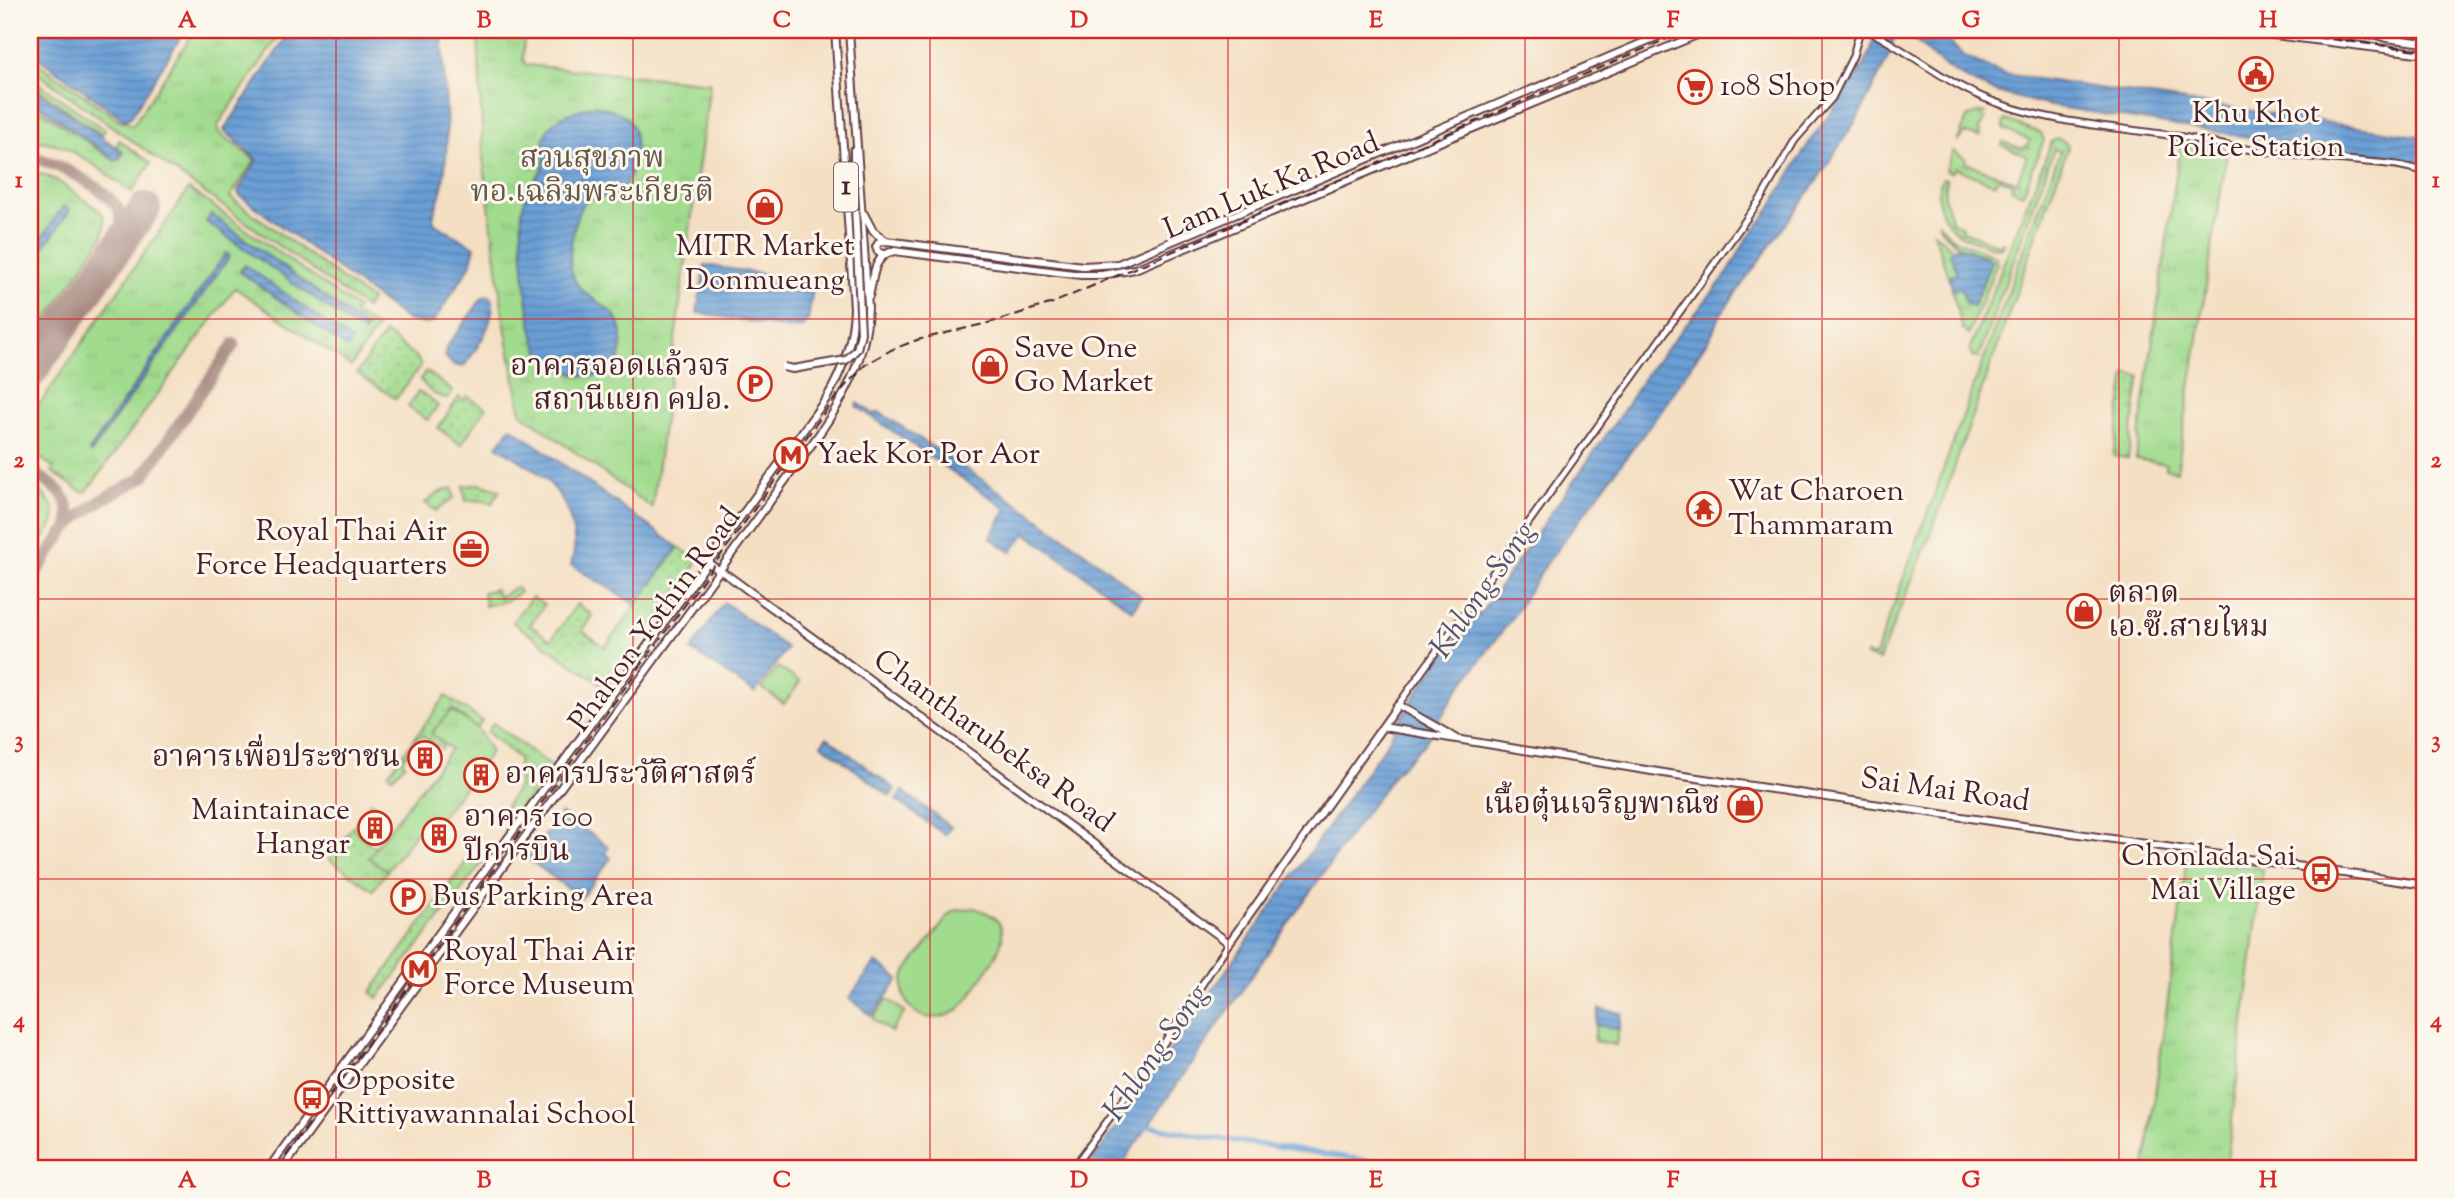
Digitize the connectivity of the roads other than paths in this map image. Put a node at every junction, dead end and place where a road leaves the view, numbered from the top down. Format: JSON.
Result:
{"nodes":[{"id":1,"x":835,"y":30,"type":"edge"},
{"id":2,"x":849,"y":30,"type":"edge"},
{"id":3,"x":1674,"y":30,"type":"edge"},
{"id":4,"x":1709,"y":30,"type":"edge"},
{"id":5,"x":1860,"y":30,"type":"edge"},
{"id":6,"x":1868,"y":30,"type":"edge"},
{"id":7,"x":2234,"y":30,"type":"edge"},
{"id":8,"x":2326,"y":30,"type":"edge"},
{"id":9,"x":2361,"y":30,"type":"edge"},
{"id":10,"x":2386,"y":38,"type":"junction"},
{"id":11,"x":2425,"y":43,"type":"edge"},
{"id":12,"x":2425,"y":54,"type":"edge"},
{"id":13,"x":838,"y":69,"type":"junction"},
{"id":14,"x":852,"y":71,"type":"junction"},
{"id":15,"x":856,"y":134,"type":"junction"},
{"id":16,"x":1344,"y":167,"type":"junction"},
{"id":17,"x":2425,"y":171,"type":"edge"},
{"id":18,"x":1349,"y":178,"type":"junction"},
{"id":19,"x":861,"y":209,"type":"junction"},
{"id":20,"x":886,"y":241,"type":"junction"},
{"id":21,"x":884,"y":254,"type":"junction"},
{"id":22,"x":867,"y":301,"type":"junction"},
{"id":23,"x":784,"y":367,"type":"dead end"},
{"id":24,"x":715,"y":554,"type":"junction"},
{"id":25,"x":708,"y":563,"type":"junction"},
{"id":26,"x":723,"y":564,"type":"junction"},
{"id":27,"x":719,"y":571,"type":"junction"},
{"id":28,"x":730,"y":577,"type":"junction"},
{"id":29,"x":1401,"y":707,"type":"junction"},
{"id":30,"x":1383,"y":727,"type":"junction"},
{"id":31,"x":1458,"y":739,"type":"junction"},
{"id":32,"x":560,"y":767,"type":"junction"},
{"id":33,"x":571,"y":775,"type":"junction"},
{"id":34,"x":2425,"y":885,"type":"edge"},
{"id":35,"x":1230,"y":943,"type":"junction"},
{"id":36,"x":297,"y":1129,"type":"junction"},
{"id":37,"x":306,"y":1137,"type":"junction"},
{"id":38,"x":269,"y":1168,"type":"edge"},
{"id":39,"x":283,"y":1168,"type":"edge"},
{"id":40,"x":1073,"y":1168,"type":"edge"}],
"edges":[{"from":1,"to":13,"type":"main road","name":"Phahon Yothin Road","number":"1"},
{"from":2,"to":14,"type":"main road","name":"Phahon Yothin Road","number":"1"},
{"from":3,"to":16,"type":"main road","name":"Lam Luk Ka Road"},
{"from":4,"to":18,"type":"main road","name":"Lam Luk Ka Road"},
{"from":5,"to":29,"type":"street"},
{"from":6,"to":17,"type":"street"},
{"from":7,"to":12,"type":"main road"},
{"from":8,"to":10,"type":"main road"},
{"from":9,"to":10,"type":"main road"},
{"from":10,"to":11,"type":"main road"},
{"from":13,"to":14,"type":"main road"},
{"from":13,"to":24,"type":"main road","name":"Phahon Yothin Road","number":"1"},
{"from":14,"to":15,"type":"main road","name":"Phahon Yothin Road","number":"1"},
{"from":15,"to":19,"type":"main road","name":"Phahon Yothin Road","number":"1"},
{"from":15,"to":23,"type":"main road","bridge":true},
{"from":16,"to":18,"type":"main road"},
{"from":16,"to":20,"type":"main road","name":"Lam Luk Ka Road"},
{"from":18,"to":21,"type":"main road","name":"Lam Luk Ka Road"},
{"from":19,"to":20,"type":"main road"},
{"from":19,"to":22,"type":"main road","name":"Phahon Yothin Road","number":"1"},
{"from":20,"to":21,"type":"main road"},
{"from":21,"to":22,"type":"main road"},
{"from":22,"to":26,"type":"main road","name":"Phahon Yothin Road","number":"1"},
{"from":24,"to":25,"type":"main road","name":"Phahon Yothin Road"},
{"from":24,"to":26,"type":"main road","name":"Chantharubeksa Road"},
{"from":25,"to":27,"type":"main road","name":"Chantharubeksa Road"},
{"from":25,"to":32,"type":"main road","name":"Phahon Yothin Road"},
{"from":26,"to":27,"type":"main road","name":"Phahon Yothin Road"},
{"from":26,"to":28,"type":"main road","name":"Chantharubeksa Road"},
{"from":27,"to":28,"type":"main road","name":"Chantharubeksa Road"},
{"from":27,"to":33,"type":"main road","name":"Phahon Yothin Road"},
{"from":28,"to":35,"type":"main road","name":"Chantharubeksa Road"},
{"from":29,"to":30,"type":"main road"},
{"from":29,"to":31,"type":"main road","name":"Sai Mai Road"},
{"from":30,"to":31,"type":"main road","name":"Sai Mai Road"},
{"from":30,"to":35,"type":"main road"},
{"from":31,"to":34,"type":"main road","name":"Sai Mai Road"},
{"from":32,"to":33,"type":"main road"},
{"from":32,"to":36,"type":"main road","name":"Phahon Yothin Road"},
{"from":33,"to":37,"type":"main road","name":"Phahon Yothin Road"},
{"from":35,"to":40,"type":"street"},
{"from":36,"to":37,"type":"main road"},
{"from":36,"to":38,"type":"main road","name":"Phahon Yothin Road"},
{"from":37,"to":39,"type":"main road","name":"Phahon Yothin Road"}]}
